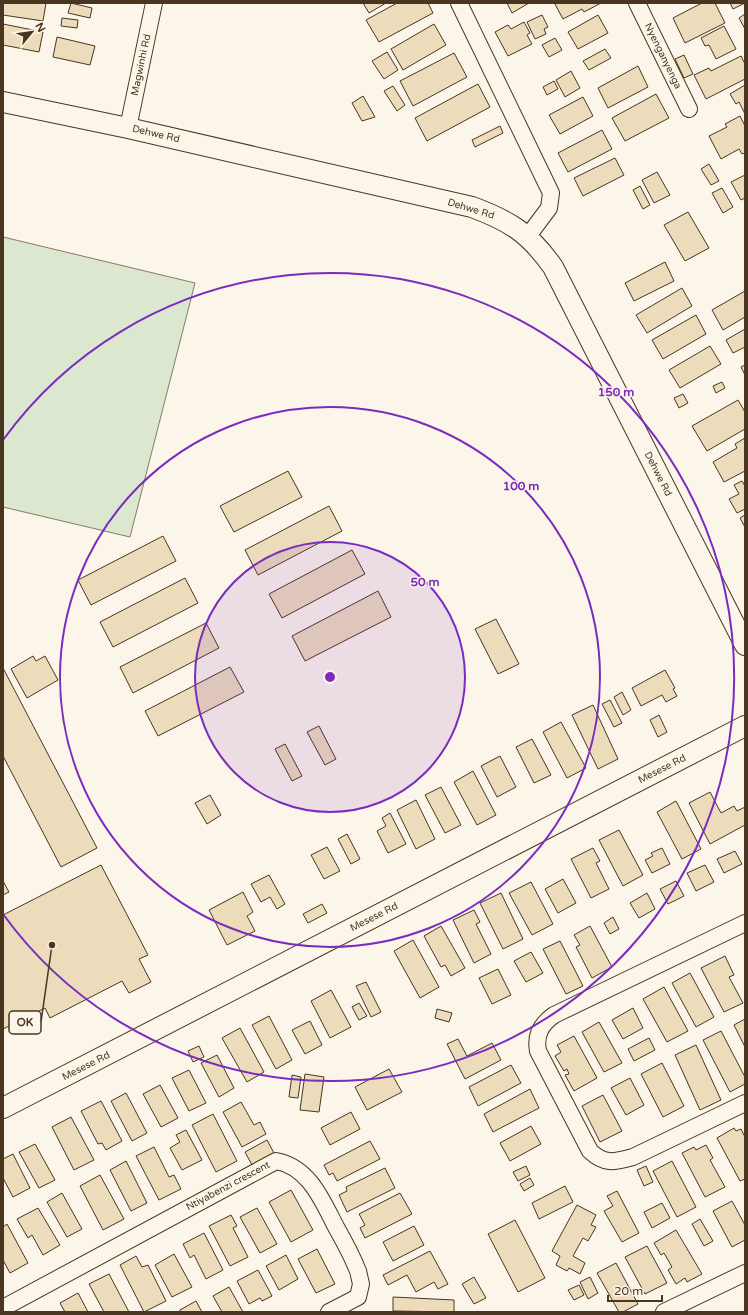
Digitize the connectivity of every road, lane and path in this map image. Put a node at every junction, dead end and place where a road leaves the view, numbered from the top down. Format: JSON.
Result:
{"nodes":[{"id":1,"x":154,"y":3,"type":"edge"},
{"id":2,"x":458,"y":3,"type":"edge"},
{"id":3,"x":637,"y":3,"type":"edge"},
{"id":4,"x":3,"y":102,"type":"edge"},
{"id":5,"x":690,"y":109,"type":"dead end"},
{"id":6,"x":128,"y":128,"type":"junction"},
{"id":7,"x":528,"y":236,"type":"junction"},
{"id":8,"x":745,"y":645,"type":"edge"},
{"id":9,"x":745,"y":726,"type":"edge"},
{"id":10,"x":745,"y":923,"type":"edge"},
{"id":11,"x":745,"y":1103,"type":"edge"},
{"id":12,"x":3,"y":1108,"type":"edge"},
{"id":13,"x":745,"y":1273,"type":"edge"},
{"id":14,"x":3,"y":1308,"type":"edge"},
{"id":15,"x":330,"y":1312,"type":"edge"},
{"id":16,"x":664,"y":1312,"type":"edge"}],
"edges":[{"from":1,"to":6,"type":"street","name":"Magwinhi Rd"},
{"from":2,"to":7,"type":"street"},
{"from":3,"to":5,"type":"street","name":"Nyenganyenga"},
{"from":4,"to":6,"type":"street","name":"Dehwe Rd"},
{"from":6,"to":7,"type":"street","name":"Dehwe Rd"},
{"from":7,"to":8,"type":"street","name":"Dehwe Rd"},
{"from":9,"to":12,"type":"street","name":"Mesese Rd"},
{"from":10,"to":11,"type":"street"},
{"from":13,"to":16,"type":"street"},
{"from":14,"to":15,"type":"street","name":"Ntiyabenzi crescent"}]}
